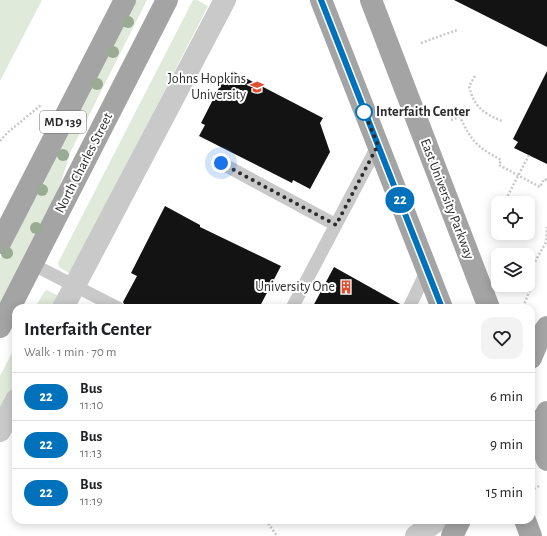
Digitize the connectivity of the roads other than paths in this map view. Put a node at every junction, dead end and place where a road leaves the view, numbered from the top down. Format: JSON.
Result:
{"nodes":[{"id":1,"x":125,"y":0,"type":"edge"},
{"id":2,"x":167,"y":0,"type":"edge"},
{"id":3,"x":225,"y":0,"type":"edge"},
{"id":4,"x":320,"y":0,"type":"edge"},
{"id":5,"x":372,"y":0,"type":"edge"},
{"id":6,"x":378,"y":145,"type":"junction"},
{"id":7,"x":221,"y":163,"type":"dead end"},
{"id":8,"x":336,"y":225,"type":"junction"},
{"id":9,"x":0,"y":243,"type":"edge"},
{"id":10,"x":32,"y":264,"type":"junction"},
{"id":11,"x":428,"y":270,"type":"junction"},
{"id":12,"x":75,"y":286,"type":"junction"},
{"id":13,"x":65,"y":304,"type":"edge"},
{"id":14,"x":110,"y":304,"type":"edge"},
{"id":15,"x":294,"y":304,"type":"edge"},
{"id":16,"x":411,"y":304,"type":"edge"},
{"id":17,"x":441,"y":304,"type":"edge"},
{"id":18,"x":487,"y":304,"type":"edge"},
{"id":19,"x":0,"y":326,"type":"edge"},
{"id":20,"x":547,"y":327,"type":"edge"},
{"id":21,"x":535,"y":348,"type":"edge"},
{"id":22,"x":12,"y":408,"type":"edge"},
{"id":23,"x":547,"y":412,"type":"edge"},
{"id":24,"x":536,"y":430,"type":"edge"},
{"id":25,"x":0,"y":431,"type":"edge"},
{"id":26,"x":547,"y":460,"type":"edge"},
{"id":27,"x":432,"y":524,"type":"edge"},
{"id":28,"x":458,"y":524,"type":"edge"},
{"id":29,"x":526,"y":524,"type":"edge"},
{"id":30,"x":416,"y":536,"type":"edge"},
{"id":31,"x":452,"y":536,"type":"edge"},
{"id":32,"x":531,"y":536,"type":"edge"}],
"edges":[{"from":1,"to":9,"type":"main road","number":"MD 139"},
{"from":2,"to":10,"type":"main road","name":"North Charles Street","number":"MD 139"},
{"from":3,"to":12,"type":"street"},
{"from":4,"to":6,"type":"main road"},
{"from":5,"to":18,"type":"main road","name":"East University Parkway"},
{"from":6,"to":8,"type":"lane"},
{"from":6,"to":11,"type":"main road"},
{"from":7,"to":8,"type":"lane"},
{"from":8,"to":15,"type":"lane"},
{"from":10,"to":12,"type":"lane"},
{"from":10,"to":19,"type":"main road","name":"North Charles Street","number":"MD 139"},
{"from":11,"to":16,"type":"lane"},
{"from":11,"to":17,"type":"main road"},
{"from":12,"to":13,"type":"street"},
{"from":12,"to":14,"type":"lane"},
{"from":20,"to":21,"type":"main road"},
{"from":22,"to":25,"type":"street"},
{"from":23,"to":24,"type":"main road"},
{"from":24,"to":26,"type":"main road"},
{"from":27,"to":30,"type":"street"},
{"from":28,"to":31,"type":"main road"},
{"from":29,"to":32,"type":"main road"}]}
